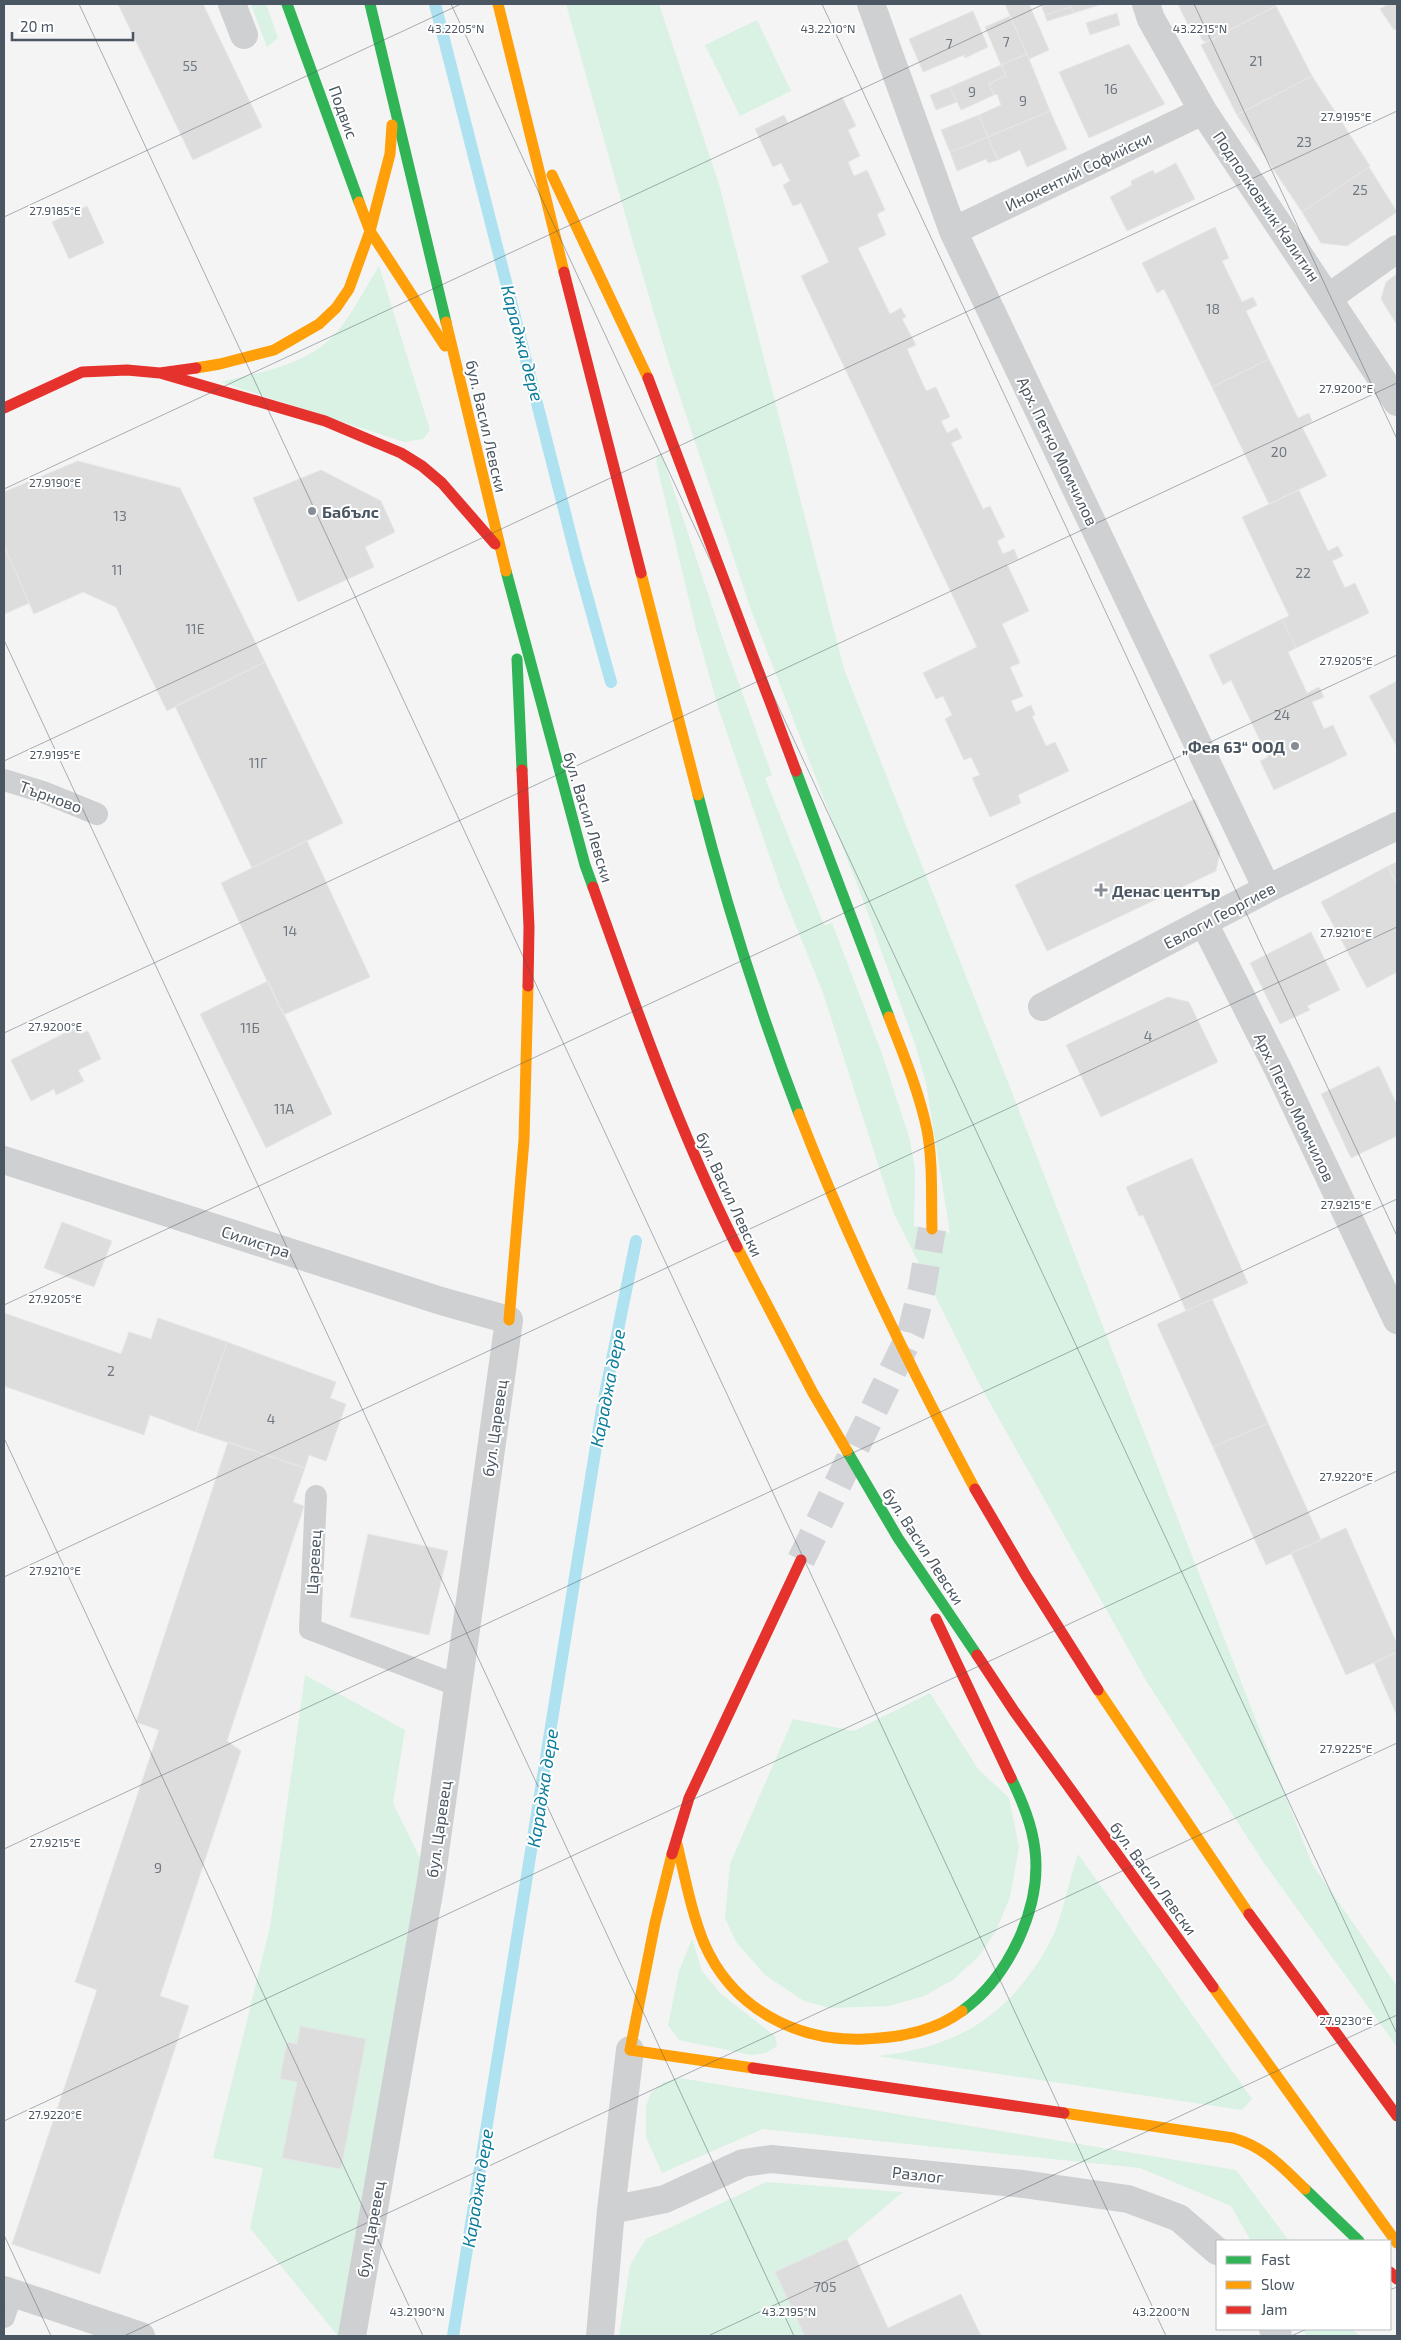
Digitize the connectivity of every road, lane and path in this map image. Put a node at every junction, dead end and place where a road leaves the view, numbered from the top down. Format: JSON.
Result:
{"nodes":[{"id":1,"x":232,"y":4,"type":"edge"},
{"id":2,"x":287,"y":4,"type":"edge"},
{"id":3,"x":370,"y":4,"type":"edge"},
{"id":4,"x":498,"y":4,"type":"edge"},
{"id":5,"x":871,"y":4,"type":"edge"},
{"id":6,"x":1146,"y":4,"type":"edge"},
{"id":7,"x":516,"y":32,"type":"dead end"},
{"id":8,"x":244,"y":36,"type":"dead end"},
{"id":9,"x":517,"y":79,"type":"junction"},
{"id":10,"x":394,"y":106,"type":"junction"},
{"id":11,"x":1203,"y":111,"type":"junction"},
{"id":12,"x":525,"y":119,"type":"junction"},
{"id":13,"x":370,"y":231,"type":"junction"},
{"id":14,"x":953,"y":231,"type":"junction"},
{"id":15,"x":1397,"y":249,"type":"edge"},
{"id":16,"x":1328,"y":298,"type":"junction"},
{"id":17,"x":456,"y":363,"type":"junction"},
{"id":18,"x":160,"y":373,"type":"junction"},
{"id":19,"x":1397,"y":402,"type":"edge"},
{"id":20,"x":4,"y":408,"type":"edge"},
{"id":21,"x":502,"y":554,"type":"junction"},
{"id":22,"x":514,"y":606,"type":"junction"},
{"id":23,"x":4,"y":780,"type":"edge"},
{"id":24,"x":97,"y":814,"type":"dead end"},
{"id":25,"x":1397,"y":826,"type":"edge"},
{"id":26,"x":1268,"y":890,"type":"junction"},
{"id":27,"x":1204,"y":923,"type":"junction"},
{"id":28,"x":1042,"y":1007,"type":"dead end"},
{"id":29,"x":4,"y":1160,"type":"edge"},
{"id":30,"x":932,"y":1229,"type":"tunnel mouth"},
{"id":31,"x":509,"y":1320,"type":"junction"},
{"id":32,"x":1397,"y":1320,"type":"edge"},
{"id":33,"x":316,"y":1496,"type":"dead end"},
{"id":34,"x":898,"y":1538,"type":"junction"},
{"id":35,"x":801,"y":1560,"type":"tunnel mouth"},
{"id":36,"x":459,"y":1686,"type":"junction"},
{"id":37,"x":676,"y":1838,"type":"junction"},
{"id":38,"x":630,"y":2050,"type":"junction"},
{"id":39,"x":1397,"y":2116,"type":"edge"},
{"id":40,"x":611,"y":2210,"type":"junction"},
{"id":41,"x":1358,"y":2240,"type":"edge"},
{"id":42,"x":1397,"y":2243,"type":"edge"},
{"id":43,"x":1216,"y":2250,"type":"edge"},
{"id":44,"x":6,"y":2300,"type":"edge"},
{"id":45,"x":141,"y":2336,"type":"edge"},
{"id":46,"x":352,"y":2336,"type":"edge"},
{"id":47,"x":600,"y":2336,"type":"edge"}],
"edges":[{"from":1,"to":8,"type":"street"},
{"from":2,"to":13,"type":"main road","name":"Подвис"},
{"from":3,"to":10,"type":"main road","name":"бул. Васил Левски"},
{"from":4,"to":9,"type":"main road"},
{"from":5,"to":14,"type":"street","name":"Арх. Петко Момчилов"},
{"from":6,"to":11,"type":"street","name":"Подполковник Калитин"},
{"from":7,"to":9,"type":"main road"},
{"from":9,"to":12,"type":"main road"},
{"from":10,"to":13,"type":"main road"},
{"from":10,"to":17,"type":"main road","name":"бул. Васил Левски"},
{"from":11,"to":14,"type":"street","name":"Инокентий Софийски"},
{"from":11,"to":16,"type":"street","name":"Подполковник Калитин"},
{"from":12,"to":30,"type":"main road"},
{"from":12,"to":39,"type":"main road"},
{"from":13,"to":17,"type":"main road","name":"Подвис"},
{"from":13,"to":18,"type":"main road"},
{"from":14,"to":26,"type":"street","name":"Арх. Петко Момчилов"},
{"from":15,"to":16,"type":"street"},
{"from":16,"to":19,"type":"street","name":"Подполковник Калитин"},
{"from":17,"to":21,"type":"main road","name":"бул. Васил Левски"},
{"from":18,"to":20,"type":"main road"},
{"from":18,"to":21,"type":"main road"},
{"from":21,"to":22,"type":"main road","name":"бул. Васил Левски"},
{"from":22,"to":31,"type":"main road"},
{"from":22,"to":34,"type":"main road","name":"бул. Васил Левски"},
{"from":23,"to":24,"type":"lane","name":"Търново"},
{"from":25,"to":26,"type":"street","name":"Евлоги Георгиев"},
{"from":26,"to":27,"type":"street","name":"Евлоги Георгиев"},
{"from":27,"to":28,"type":"street","name":"Евлоги Георгиев"},
{"from":27,"to":32,"type":"street","name":"Арх. Петко Момчилов"},
{"from":29,"to":31,"type":"street","name":"Силистра"},
{"from":31,"to":36,"type":"street","name":"бул. Царевец"},
{"from":33,"to":36,"type":"lane","name":"Царевец"},
{"from":34,"to":37,"type":"main road"},
{"from":34,"to":42,"type":"main road","name":"бул. Васил Левски"},
{"from":35,"to":37,"type":"main road"},
{"from":36,"to":46,"type":"street","name":"бул. Царевец"},
{"from":37,"to":38,"type":"main road"},
{"from":38,"to":40,"type":"street"},
{"from":38,"to":41,"type":"main road"},
{"from":40,"to":43,"type":"street","name":"Разлог"},
{"from":40,"to":47,"type":"street"},
{"from":44,"to":45,"type":"street"}]}
